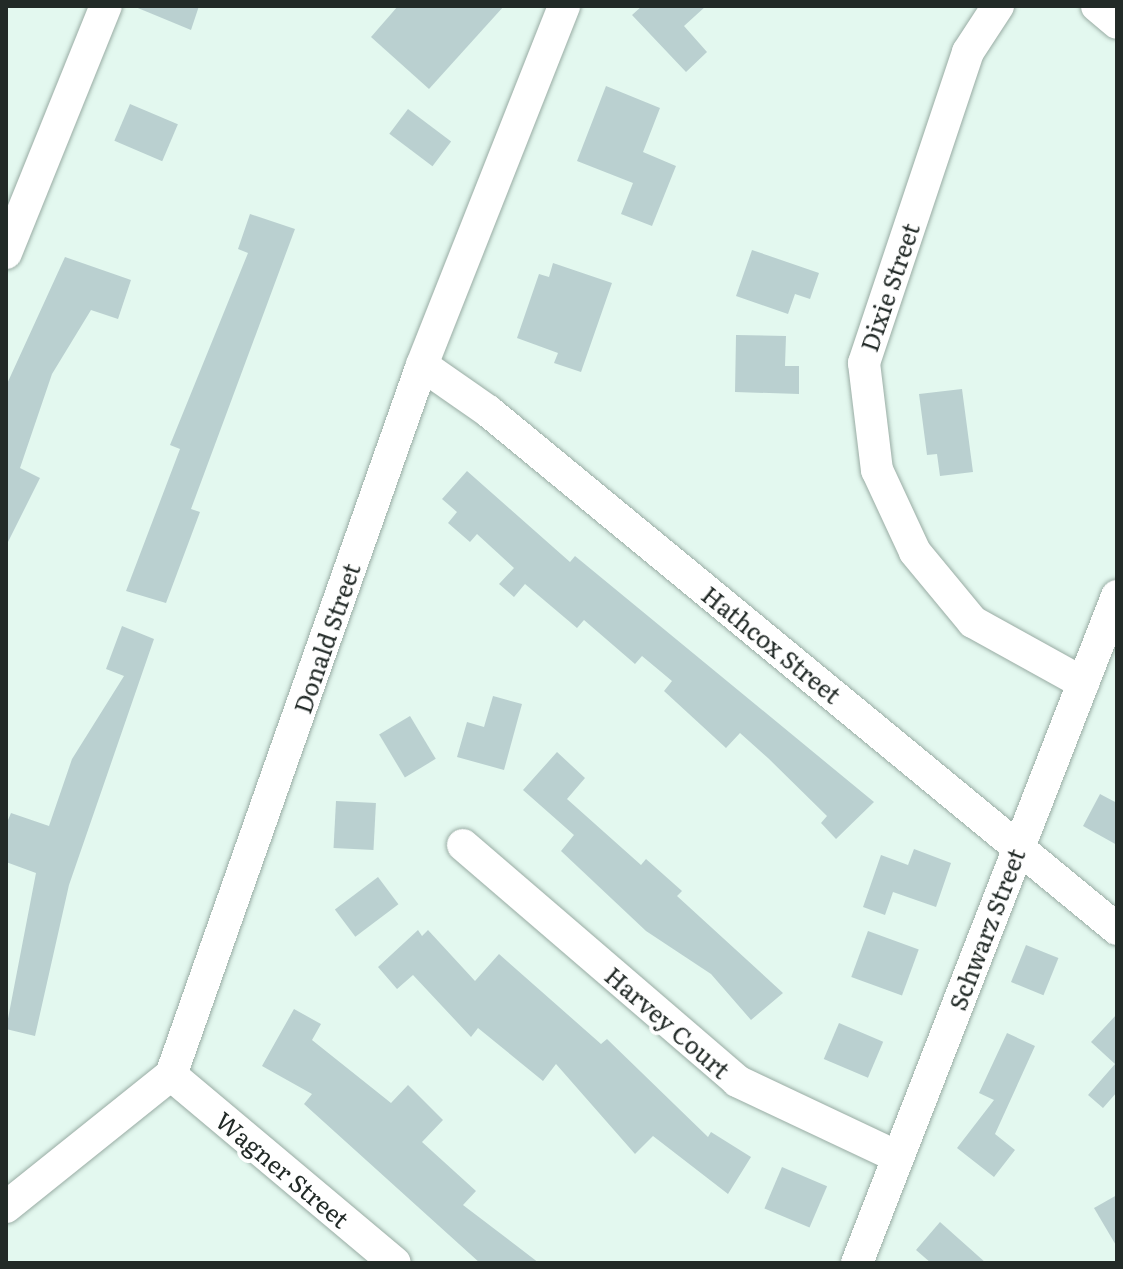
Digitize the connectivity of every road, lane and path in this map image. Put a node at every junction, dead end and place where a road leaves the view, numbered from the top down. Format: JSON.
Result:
{"nodes":[{"id":1,"x":106,"y":6,"type":"edge"},
{"id":2,"x":564,"y":6,"type":"edge"},
{"id":3,"x":998,"y":6,"type":"edge"},
{"id":4,"x":1097,"y":6,"type":"edge"},
{"id":5,"x":1117,"y":23,"type":"edge"},
{"id":6,"x":6,"y":253,"type":"edge"},
{"id":7,"x":422,"y":365,"type":"junction"},
{"id":8,"x":1117,"y":596,"type":"edge"},
{"id":9,"x":1083,"y":683,"type":"junction"},
{"id":10,"x":463,"y":845,"type":"dead end"},
{"id":11,"x":1018,"y":846,"type":"junction"},
{"id":12,"x":1117,"y":929,"type":"edge"},
{"id":13,"x":171,"y":1075,"type":"junction"},
{"id":14,"x":898,"y":1157,"type":"junction"},
{"id":15,"x":6,"y":1207,"type":"edge"},
{"id":16,"x":395,"y":1263,"type":"edge"},
{"id":17,"x":857,"y":1263,"type":"edge"}],
"edges":[{"from":1,"to":6,"type":"street"},
{"from":2,"to":7,"type":"street","name":"Donald Street"},
{"from":3,"to":9,"type":"street","name":"Dixie Street"},
{"from":4,"to":5,"type":"street"},
{"from":7,"to":11,"type":"street","name":"Hathcox Street"},
{"from":7,"to":13,"type":"street","name":"Donald Street"},
{"from":8,"to":9,"type":"street","name":"Schwarz Street"},
{"from":9,"to":11,"type":"street","name":"Schwarz Street"},
{"from":10,"to":14,"type":"street","name":"Harvey Court"},
{"from":11,"to":12,"type":"street","name":"Hathcox Street"},
{"from":11,"to":14,"type":"street","name":"Schwarz Street"},
{"from":13,"to":15,"type":"street"},
{"from":13,"to":16,"type":"street","name":"Wagner Street"},
{"from":14,"to":17,"type":"street","name":"Schwarz Street"}]}
